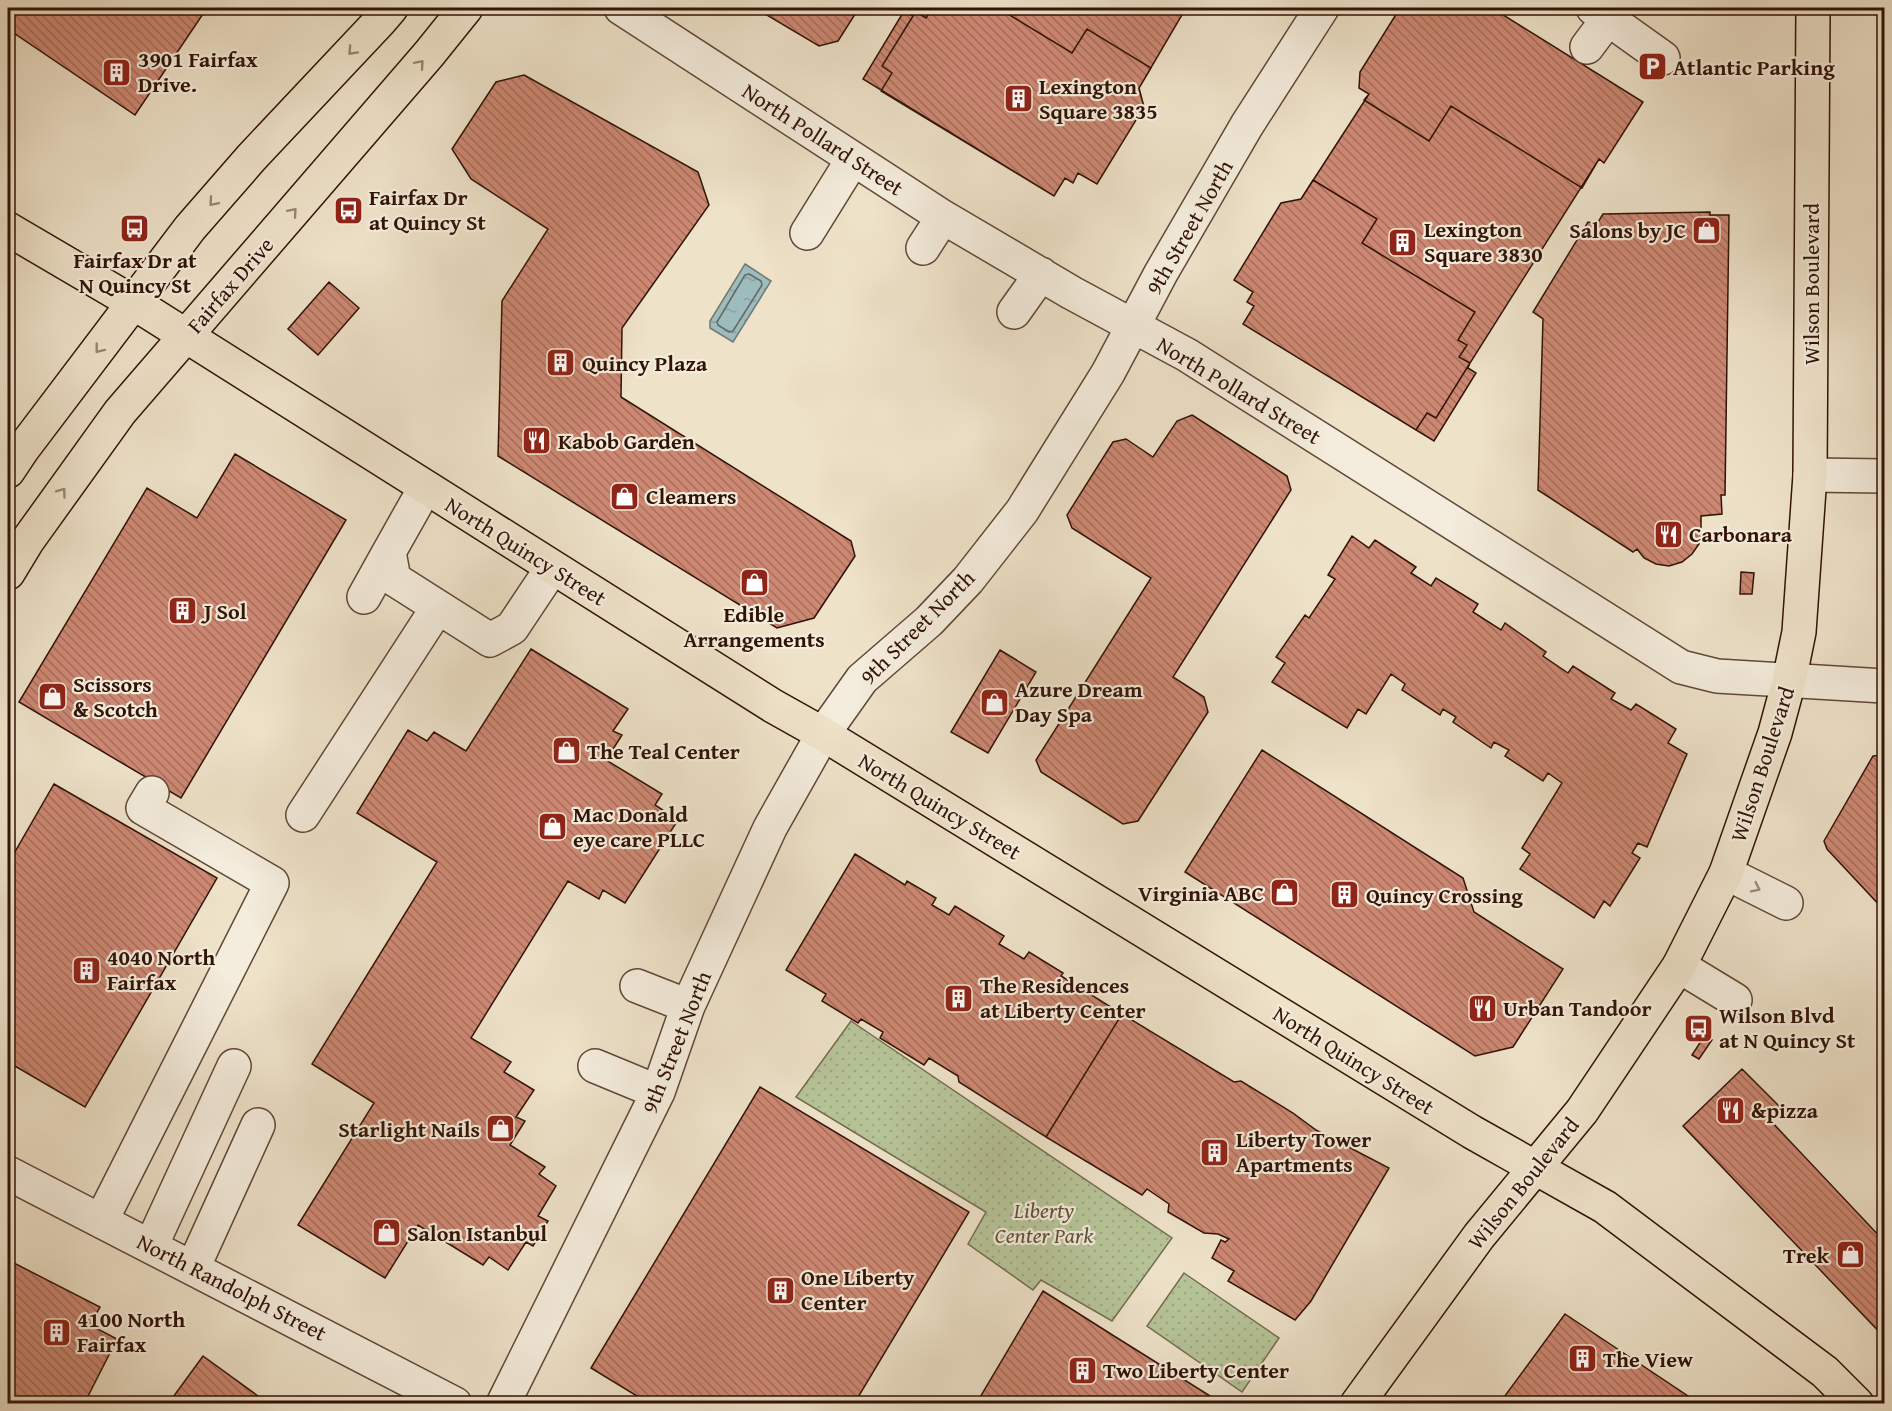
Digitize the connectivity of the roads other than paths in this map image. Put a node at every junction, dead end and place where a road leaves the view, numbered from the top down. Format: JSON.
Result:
{"nodes":[{"id":1,"x":391,"y":8,"type":"edge"},
{"id":2,"x":466,"y":8,"type":"edge"},
{"id":3,"x":621,"y":8,"type":"edge"},
{"id":4,"x":1322,"y":8,"type":"edge"},
{"id":5,"x":1813,"y":8,"type":"edge"},
{"id":6,"x":1601,"y":13,"type":"edge"},
{"id":7,"x":1587,"y":47,"type":"dead end"},
{"id":8,"x":1663,"y":57,"type":"dead end"},
{"id":9,"x":853,"y":159,"type":"junction"},
{"id":10,"x":943,"y":217,"type":"junction"},
{"id":11,"x":8,"y":229,"type":"edge"},
{"id":12,"x":807,"y":233,"type":"dead end"},
{"id":13,"x":923,"y":248,"type":"dead end"},
{"id":14,"x":1041,"y":274,"type":"junction"},
{"id":15,"x":134,"y":303,"type":"junction"},
{"id":16,"x":1014,"y":312,"type":"dead end"},
{"id":17,"x":1133,"y":326,"type":"junction"},
{"id":18,"x":186,"y":336,"type":"junction"},
{"id":19,"x":8,"y":471,"type":"edge"},
{"id":20,"x":1810,"y":475,"type":"junction"},
{"id":21,"x":1884,"y":476,"type":"edge"},
{"id":22,"x":425,"y":488,"type":"junction"},
{"id":23,"x":389,"y":552,"type":"junction"},
{"id":24,"x":552,"y":568,"type":"junction"},
{"id":25,"x":8,"y":573,"type":"edge"},
{"id":26,"x":364,"y":597,"type":"dead end"},
{"id":27,"x":438,"y":607,"type":"junction"},
{"id":28,"x":1790,"y":681,"type":"junction"},
{"id":29,"x":1884,"y":686,"type":"edge"},
{"id":30,"x":823,"y":734,"type":"junction"},
{"id":31,"x":152,"y":793,"type":"dead end"},
{"id":32,"x":303,"y":815,"type":"dead end"},
{"id":33,"x":1726,"y":873,"type":"junction"},
{"id":34,"x":1786,"y":903,"type":"dead end"},
{"id":35,"x":1679,"y":966,"type":"junction"},
{"id":36,"x":637,"y":986,"type":"dead end"},
{"id":37,"x":1735,"y":1000,"type":"dead end"},
{"id":38,"x":688,"y":1006,"type":"junction"},
{"id":39,"x":234,"y":1066,"type":"dead end"},
{"id":40,"x":595,"y":1066,"type":"dead end"},
{"id":41,"x":658,"y":1092,"type":"junction"},
{"id":42,"x":258,"y":1125,"type":"dead end"},
{"id":43,"x":1535,"y":1167,"type":"junction"},
{"id":44,"x":8,"y":1173,"type":"edge"},
{"id":45,"x":101,"y":1221,"type":"junction"},
{"id":46,"x":151,"y":1246,"type":"junction"},
{"id":47,"x":193,"y":1268,"type":"junction"},
{"id":48,"x":455,"y":1404,"type":"edge"},
{"id":49,"x":503,"y":1404,"type":"edge"},
{"id":50,"x":1357,"y":1404,"type":"edge"},
{"id":51,"x":1857,"y":1404,"type":"edge"}],
"edges":[{"from":1,"to":15,"type":"main road","one_way":true},
{"from":18,"to":2,"type":"main road","name":"Fairfax Drive","one_way":true},
{"from":3,"to":9,"type":"street","name":"North Pollard Street"},
{"from":4,"to":17,"type":"street","name":"9th Street North"},
{"from":5,"to":20,"type":"main road","name":"Wilson Boulevard"},
{"from":6,"to":7,"type":"street"},
{"from":6,"to":8,"type":"street"},
{"from":9,"to":10,"type":"street","name":"North Pollard Street"},
{"from":9,"to":12,"type":"street"},
{"from":10,"to":13,"type":"street"},
{"from":10,"to":14,"type":"street","name":"North Pollard Street"},
{"from":11,"to":15,"type":"main road","name":"North Quincy Street"},
{"from":14,"to":16,"type":"street"},
{"from":14,"to":17,"type":"street","name":"North Pollard Street"},
{"from":15,"to":18,"type":"main road","name":"North Quincy Street"},
{"from":15,"to":19,"type":"main road","one_way":true},
{"from":17,"to":28,"type":"street","name":"North Pollard Street"},
{"from":17,"to":30,"type":"street","name":"9th Street North"},
{"from":18,"to":22,"type":"main road","name":"North Quincy Street"},
{"from":25,"to":18,"type":"main road","name":"Fairfax Drive","one_way":true},
{"from":20,"to":21,"type":"street"},
{"from":20,"to":28,"type":"main road","name":"Wilson Boulevard"},
{"from":22,"to":23,"type":"street"},
{"from":22,"to":24,"type":"main road","name":"North Quincy Street"},
{"from":23,"to":26,"type":"street"},
{"from":23,"to":27,"type":"street"},
{"from":24,"to":27,"type":"street"},
{"from":24,"to":30,"type":"main road","name":"North Quincy Street"},
{"from":27,"to":32,"type":"street"},
{"from":28,"to":29,"type":"street","name":"North Pollard Street"},
{"from":28,"to":33,"type":"main road","name":"Wilson Boulevard"},
{"from":30,"to":38,"type":"street","name":"9th Street North"},
{"from":30,"to":43,"type":"main road","name":"North Quincy Street"},
{"from":31,"to":45,"type":"street"},
{"from":33,"to":34,"type":"street","one_way":true},
{"from":33,"to":35,"type":"main road","name":"Wilson Boulevard"},
{"from":35,"to":37,"type":"street"},
{"from":35,"to":43,"type":"main road","name":"Wilson Boulevard"},
{"from":36,"to":38,"type":"street"},
{"from":38,"to":41,"type":"street","name":"9th Street North"},
{"from":39,"to":46,"type":"street"},
{"from":40,"to":41,"type":"street"},
{"from":41,"to":49,"type":"street","name":"9th Street North"},
{"from":42,"to":47,"type":"street"},
{"from":43,"to":50,"type":"main road","name":"Wilson Boulevard"},
{"from":43,"to":51,"type":"main road","name":"North Quincy Street"},
{"from":44,"to":45,"type":"street","name":"North Randolph Street"},
{"from":45,"to":46,"type":"street","name":"North Randolph Street"},
{"from":46,"to":47,"type":"street","name":"North Randolph Street"},
{"from":47,"to":48,"type":"street","name":"North Randolph Street"}]}
